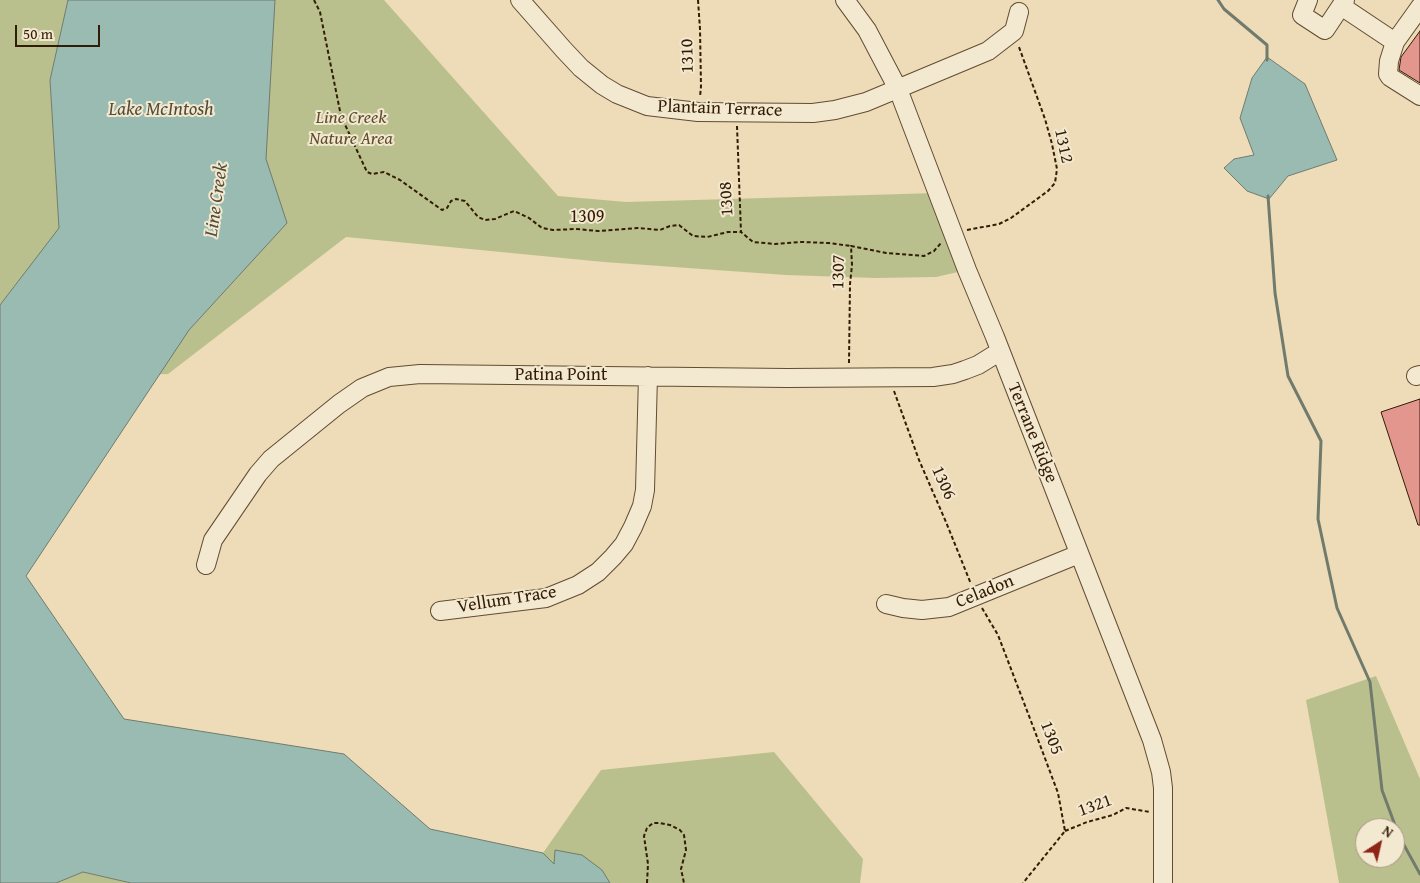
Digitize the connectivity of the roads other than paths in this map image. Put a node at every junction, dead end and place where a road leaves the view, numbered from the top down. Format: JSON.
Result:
{"nodes":[{"id":1,"x":520,"y":0,"type":"edge"},
{"id":2,"x":845,"y":0,"type":"edge"},
{"id":3,"x":1308,"y":0,"type":"edge"},
{"id":4,"x":1343,"y":3,"type":"edge"},
{"id":5,"x":1420,"y":7,"type":"edge"},
{"id":6,"x":1019,"y":12,"type":"dead end"},
{"id":7,"x":1395,"y":42,"type":"junction"},
{"id":8,"x":898,"y":89,"type":"junction"},
{"id":9,"x":1420,"y":96,"type":"edge"},
{"id":10,"x":999,"y":352,"type":"junction"},
{"id":11,"x":648,"y":376,"type":"junction"},
{"id":12,"x":1079,"y":554,"type":"junction"},
{"id":13,"x":206,"y":566,"type":"dead end"},
{"id":14,"x":886,"y":604,"type":"dead end"},
{"id":15,"x":440,"y":611,"type":"dead end"},
{"id":16,"x":1163,"y":883,"type":"edge"}],
"edges":[{"from":1,"to":8,"type":"street","name":"Plantain Terrace"},
{"from":2,"to":8,"type":"street","name":"Terrane Ridge"},
{"from":3,"to":4,"type":"street"},
{"from":4,"to":7,"type":"street"},
{"from":5,"to":7,"type":"street"},
{"from":6,"to":8,"type":"street","name":"Plantain Terrace"},
{"from":7,"to":9,"type":"street"},
{"from":8,"to":10,"type":"street","name":"Terrane Ridge"},
{"from":10,"to":11,"type":"street","name":"Patina Point"},
{"from":10,"to":12,"type":"street","name":"Terrane Ridge"},
{"from":11,"to":13,"type":"street","name":"Patina Point"},
{"from":11,"to":15,"type":"street","name":"Vellum Trace"},
{"from":12,"to":14,"type":"street","name":"Celadon"},
{"from":12,"to":16,"type":"street","name":"Terrane Ridge"}]}
